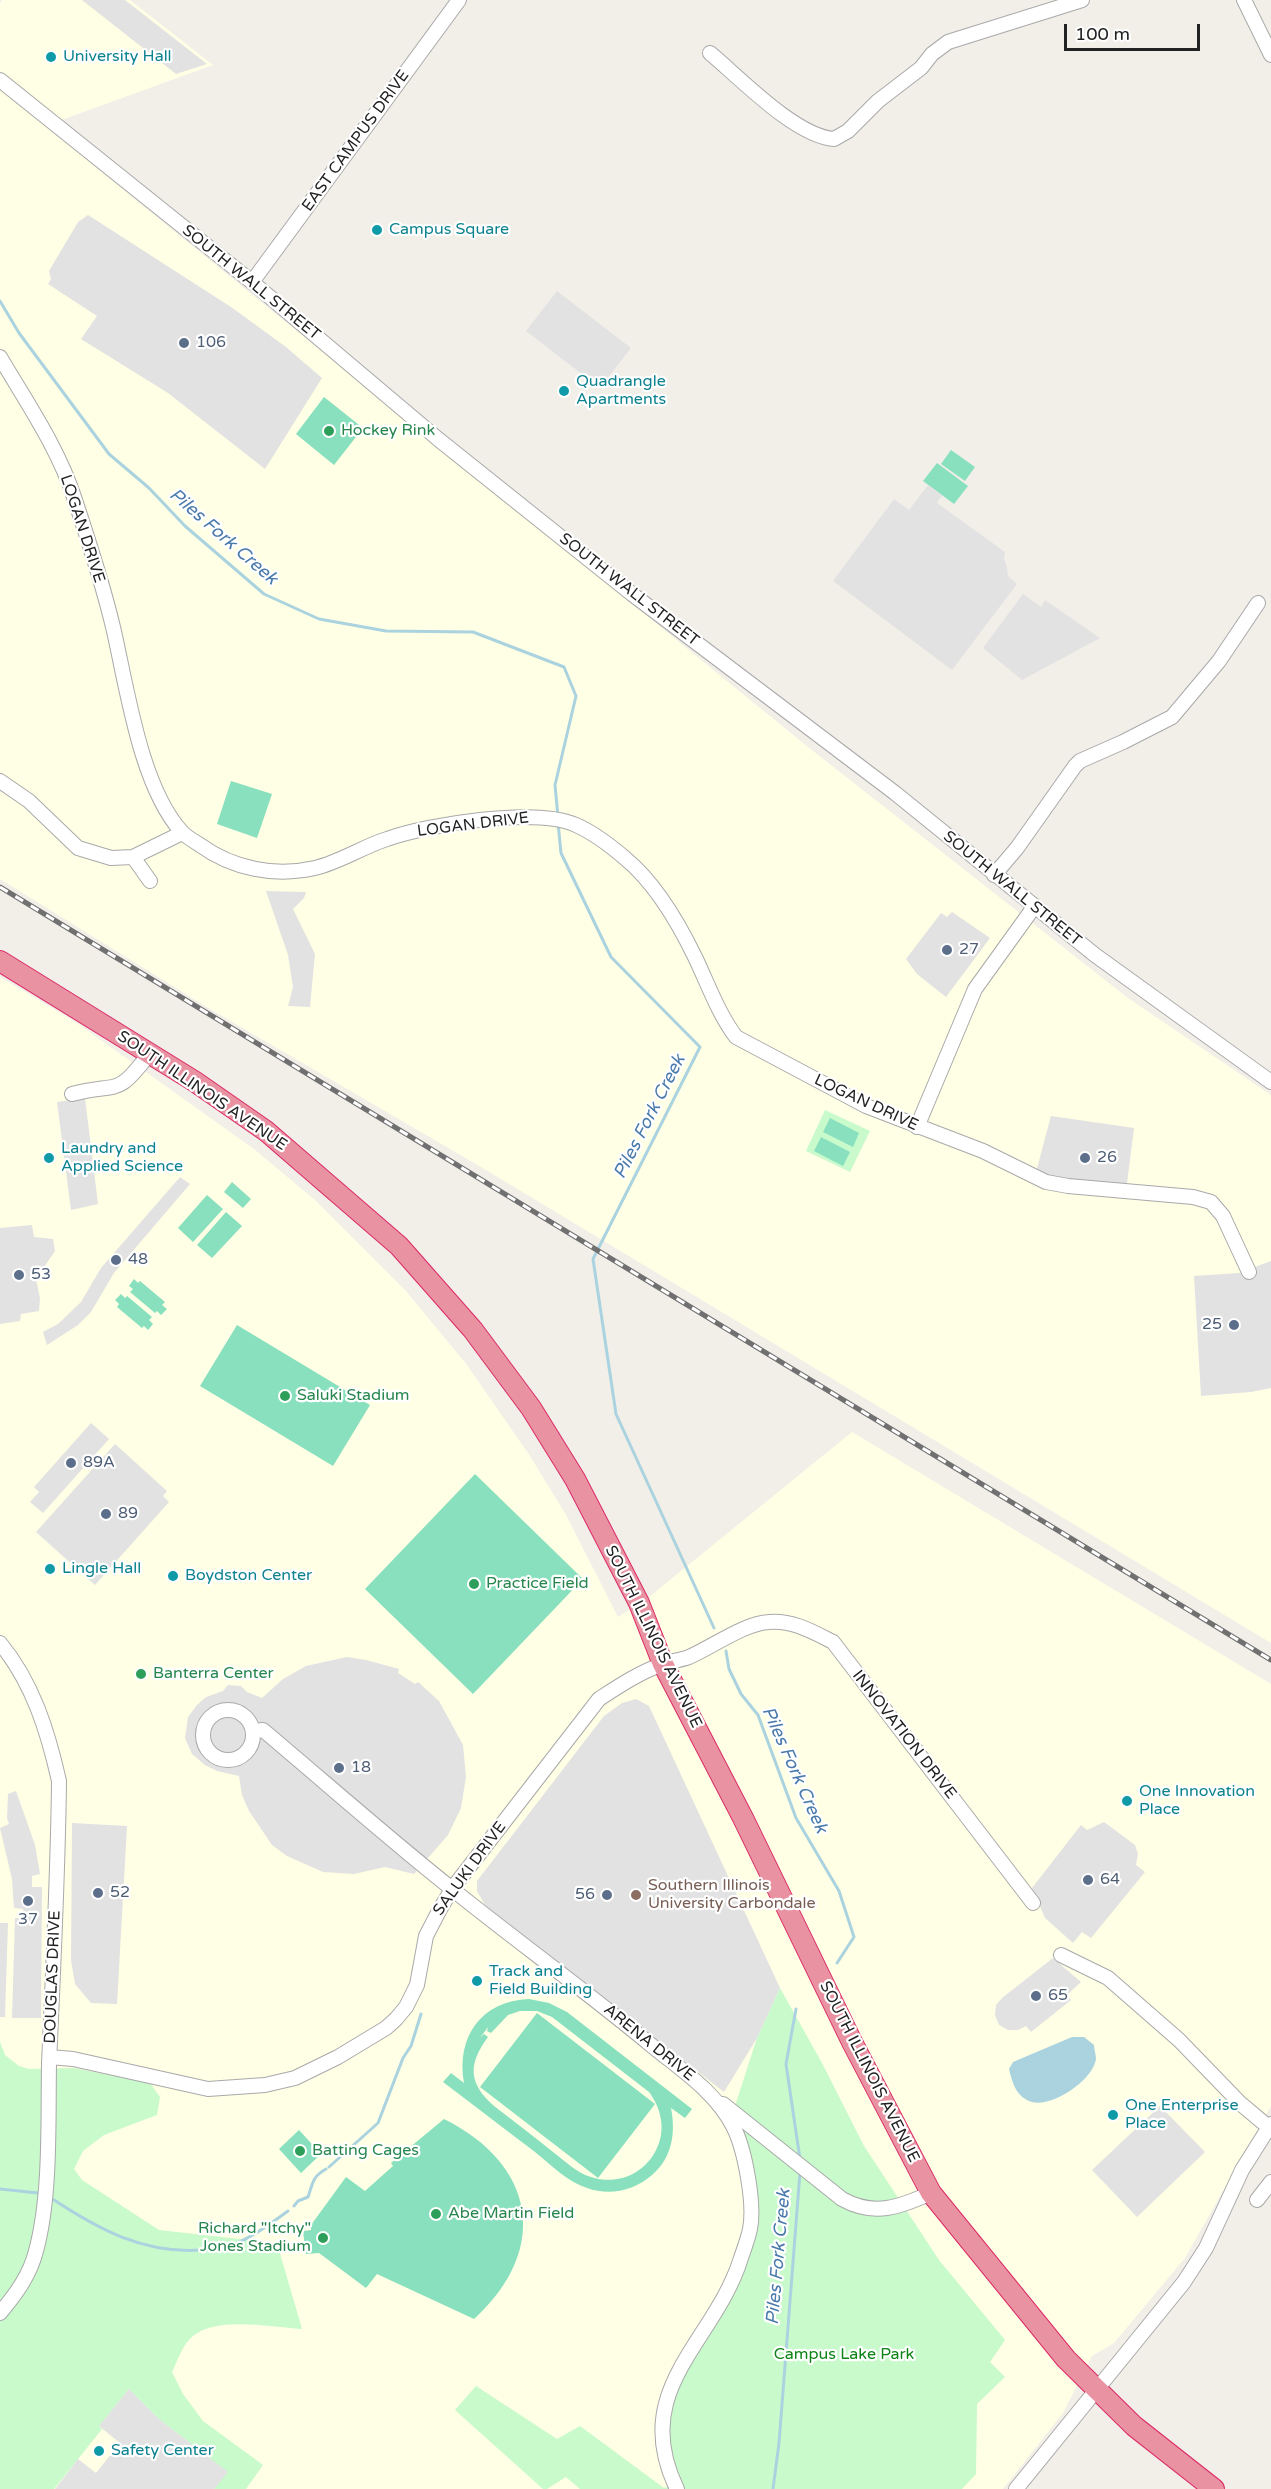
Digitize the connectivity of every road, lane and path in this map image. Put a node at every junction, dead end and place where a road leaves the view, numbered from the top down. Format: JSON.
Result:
{"nodes":[{"id":1,"x":459,"y":0,"type":"edge"},
{"id":2,"x":1082,"y":0,"type":"edge"},
{"id":3,"x":1244,"y":0,"type":"edge"},
{"id":4,"x":710,"y":53,"type":"dead end"},
{"id":5,"x":1271,"y":55,"type":"edge"},
{"id":6,"x":0,"y":80,"type":"edge"},
{"id":7,"x":252,"y":282,"type":"junction"},
{"id":8,"x":0,"y":357,"type":"edge"},
{"id":9,"x":1258,"y":603,"type":"dead end"},
{"id":10,"x":0,"y":781,"type":"edge"},
{"id":11,"x":182,"y":833,"type":"junction"},
{"id":12,"x":133,"y":857,"type":"junction"},
{"id":13,"x":994,"y":875,"type":"junction"},
{"id":14,"x":150,"y":881,"type":"dead end"},
{"id":15,"x":1034,"y":907,"type":"junction"},
{"id":16,"x":0,"y":961,"type":"edge"},
{"id":17,"x":149,"y":1054,"type":"junction"},
{"id":18,"x":1271,"y":1082,"type":"edge"},
{"id":19,"x":72,"y":1094,"type":"dead end"},
{"id":20,"x":917,"y":1127,"type":"junction"},
{"id":21,"x":1249,"y":1272,"type":"dead end"},
{"id":22,"x":0,"y":1643,"type":"edge"},
{"id":23,"x":663,"y":1664,"type":"junction"},
{"id":24,"x":253,"y":1731,"type":"dead end"},
{"id":25,"x":452,"y":1889,"type":"junction"},
{"id":26,"x":1033,"y":1903,"type":"dead end"},
{"id":27,"x":1061,"y":1955,"type":"dead end"},
{"id":28,"x":50,"y":2057,"type":"junction"},
{"id":29,"x":710,"y":2094,"type":"junction"},
{"id":30,"x":1270,"y":2128,"type":"edge"},
{"id":31,"x":1271,"y":2182,"type":"edge"},
{"id":32,"x":931,"y":2193,"type":"junction"},
{"id":33,"x":1257,"y":2200,"type":"dead end"},
{"id":34,"x":0,"y":2313,"type":"edge"},
{"id":35,"x":1098,"y":2389,"type":"junction"},
{"id":36,"x":677,"y":2489,"type":"edge"},
{"id":37,"x":1016,"y":2489,"type":"edge"},
{"id":38,"x":1214,"y":2489,"type":"edge"}],
"edges":[{"from":1,"to":7,"type":"street","name":"EAST CAMPUS DRIVE"},
{"from":2,"to":4,"type":"street"},
{"from":3,"to":5,"type":"street"},
{"from":6,"to":7,"type":"street","name":"SOUTH WALL STREET"},
{"from":7,"to":13,"type":"street","name":"SOUTH WALL STREET"},
{"from":8,"to":11,"type":"street","name":"LOGAN DRIVE"},
{"from":9,"to":13,"type":"street"},
{"from":10,"to":12,"type":"street"},
{"from":11,"to":12,"type":"street"},
{"from":11,"to":20,"type":"street","name":"LOGAN DRIVE"},
{"from":12,"to":14,"type":"street"},
{"from":13,"to":15,"type":"street","name":"SOUTH WALL STREET"},
{"from":15,"to":18,"type":"street","name":"SOUTH WALL STREET"},
{"from":15,"to":20,"type":"street"},
{"from":16,"to":17,"type":"highway","name":"SOUTH ILLINOIS AVENUE"},
{"from":17,"to":19,"type":"street"},
{"from":17,"to":23,"type":"highway","name":"SOUTH ILLINOIS AVENUE"},
{"from":20,"to":21,"type":"street","name":"LOGAN DRIVE"},
{"from":22,"to":28,"type":"street","name":"DOUGLAS DRIVE"},
{"from":23,"to":25,"type":"street","name":"SALUKI DRIVE"},
{"from":23,"to":26,"type":"street","name":"INNOVATION DRIVE"},
{"from":23,"to":32,"type":"highway","name":"SOUTH ILLINOIS AVENUE"},
{"from":24,"to":25,"type":"street","name":"ARENA DRIVE"},
{"from":25,"to":28,"type":"street","name":"SALUKI DRIVE"},
{"from":25,"to":29,"type":"street","name":"ARENA DRIVE"},
{"from":27,"to":30,"type":"street"},
{"from":28,"to":34,"type":"street","name":"DOUGLAS DRIVE"},
{"from":29,"to":32,"type":"street"},
{"from":29,"to":36,"type":"street","name":"ARENA DRIVE"},
{"from":30,"to":35,"type":"street"},
{"from":31,"to":33,"type":"street"},
{"from":32,"to":35,"type":"highway","name":"SOUTH ILLINOIS AVENUE"},
{"from":35,"to":37,"type":"street"},
{"from":35,"to":38,"type":"highway","name":"SOUTH ILLINOIS AVENUE"}]}
